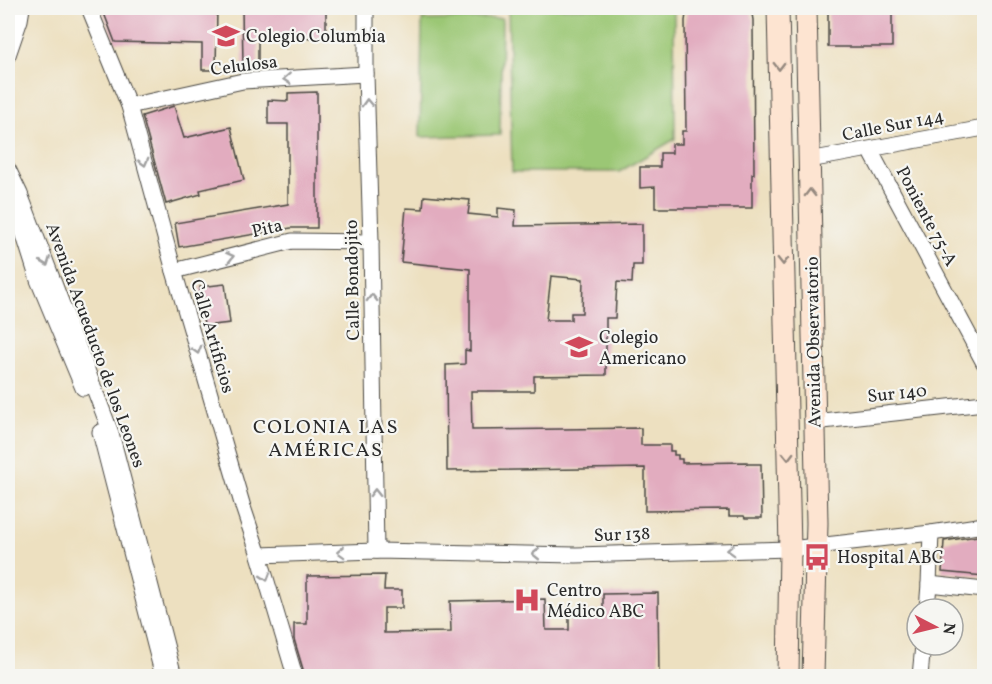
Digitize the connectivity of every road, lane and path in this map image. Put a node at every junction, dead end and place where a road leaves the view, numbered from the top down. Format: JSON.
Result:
{"nodes":[{"id":1,"x":22,"y":8,"type":"edge"},
{"id":2,"x":89,"y":8,"type":"edge"},
{"id":3,"x":366,"y":8,"type":"edge"},
{"id":4,"x":778,"y":8,"type":"edge"},
{"id":5,"x":806,"y":8,"type":"edge"},
{"id":6,"x":8,"y":55,"type":"edge"},
{"id":7,"x":366,"y":74,"type":"junction"},
{"id":8,"x":129,"y":106,"type":"junction"},
{"id":9,"x":984,"y":128,"type":"edge"},
{"id":10,"x":870,"y":150,"type":"junction"},
{"id":11,"x":810,"y":160,"type":"junction"},
{"id":12,"x":8,"y":169,"type":"edge"},
{"id":13,"x":8,"y":179,"type":"edge"},
{"id":14,"x":371,"y":242,"type":"junction"},
{"id":15,"x":174,"y":271,"type":"junction"},
{"id":16,"x":984,"y":363,"type":"edge"},
{"id":17,"x":984,"y":403,"type":"edge"},
{"id":18,"x":814,"y":422,"type":"junction"},
{"id":19,"x":984,"y":525,"type":"edge"},
{"id":20,"x":931,"y":533,"type":"junction"},
{"id":21,"x":817,"y":546,"type":"junction"},
{"id":22,"x":790,"y":549,"type":"junction"},
{"id":23,"x":376,"y":551,"type":"junction"},
{"id":24,"x":259,"y":555,"type":"junction"},
{"id":25,"x":929,"y":584,"type":"junction"},
{"id":26,"x":984,"y":590,"type":"edge"},
{"id":27,"x":928,"y":597,"type":"edge"},
{"id":28,"x":922,"y":657,"type":"edge"},
{"id":29,"x":163,"y":676,"type":"edge"},
{"id":30,"x":174,"y":676,"type":"edge"},
{"id":31,"x":295,"y":676,"type":"edge"},
{"id":32,"x":788,"y":676,"type":"edge"},
{"id":33,"x":813,"y":676,"type":"edge"},
{"id":34,"x":920,"y":676,"type":"edge"}],
"edges":[{"from":1,"to":6,"type":"street"},
{"from":2,"to":8,"type":"street","name":"Calle Artificios"},
{"from":3,"to":7,"type":"street","name":"Calle Bondojito"},
{"from":4,"to":22,"type":"main road","name":"Avenida Observatorio","one_way":true},
{"from":5,"to":11,"type":"main road","name":"Avenida Observatorio"},
{"from":7,"to":8,"type":"street","name":"Celulosa","one_way":true},
{"from":14,"to":7,"type":"street","name":"Calle Bondojito","one_way":true},
{"from":8,"to":15,"type":"street","name":"Calle Artificios","one_way":true},
{"from":9,"to":10,"type":"street","name":"Calle Sur 144"},
{"from":10,"to":11,"type":"street","name":"Calle Sur 144"},
{"from":10,"to":16,"type":"street","name":"Poniente 75-A"},
{"from":18,"to":11,"type":"main road","name":"Avenida Observatorio","one_way":true},
{"from":12,"to":30,"type":"street","name":"Avenida Acueducto de los Leones","one_way":true},
{"from":13,"to":29,"type":"street","name":"Avenida Acueducto de los Leones"},
{"from":15,"to":14,"type":"street","name":"Pita","one_way":true},
{"from":23,"to":14,"type":"street","name":"Calle Bondojito","one_way":true},
{"from":15,"to":24,"type":"street","name":"Calle Artificios","one_way":true},
{"from":17,"to":18,"type":"street","name":"Sur 140"},
{"from":18,"to":21,"type":"main road","name":"Avenida Observatorio"},
{"from":19,"to":20,"type":"street","name":"Sur 138"},
{"from":20,"to":21,"type":"street","name":"Sur 138"},
{"from":20,"to":25,"type":"street"},
{"from":21,"to":22,"type":"street","name":"Sur 138"},
{"from":21,"to":33,"type":"main road","name":"Avenida Observatorio"},
{"from":22,"to":23,"type":"street","name":"Sur 138","one_way":true},
{"from":22,"to":32,"type":"main road","name":"Avenida Observatorio"},
{"from":23,"to":24,"type":"street","name":"Sur 138","one_way":true},
{"from":24,"to":31,"type":"street","name":"Calle Artificios","one_way":true},
{"from":25,"to":26,"type":"street"},
{"from":25,"to":27,"type":"street"},
{"from":28,"to":34,"type":"street"}]}
